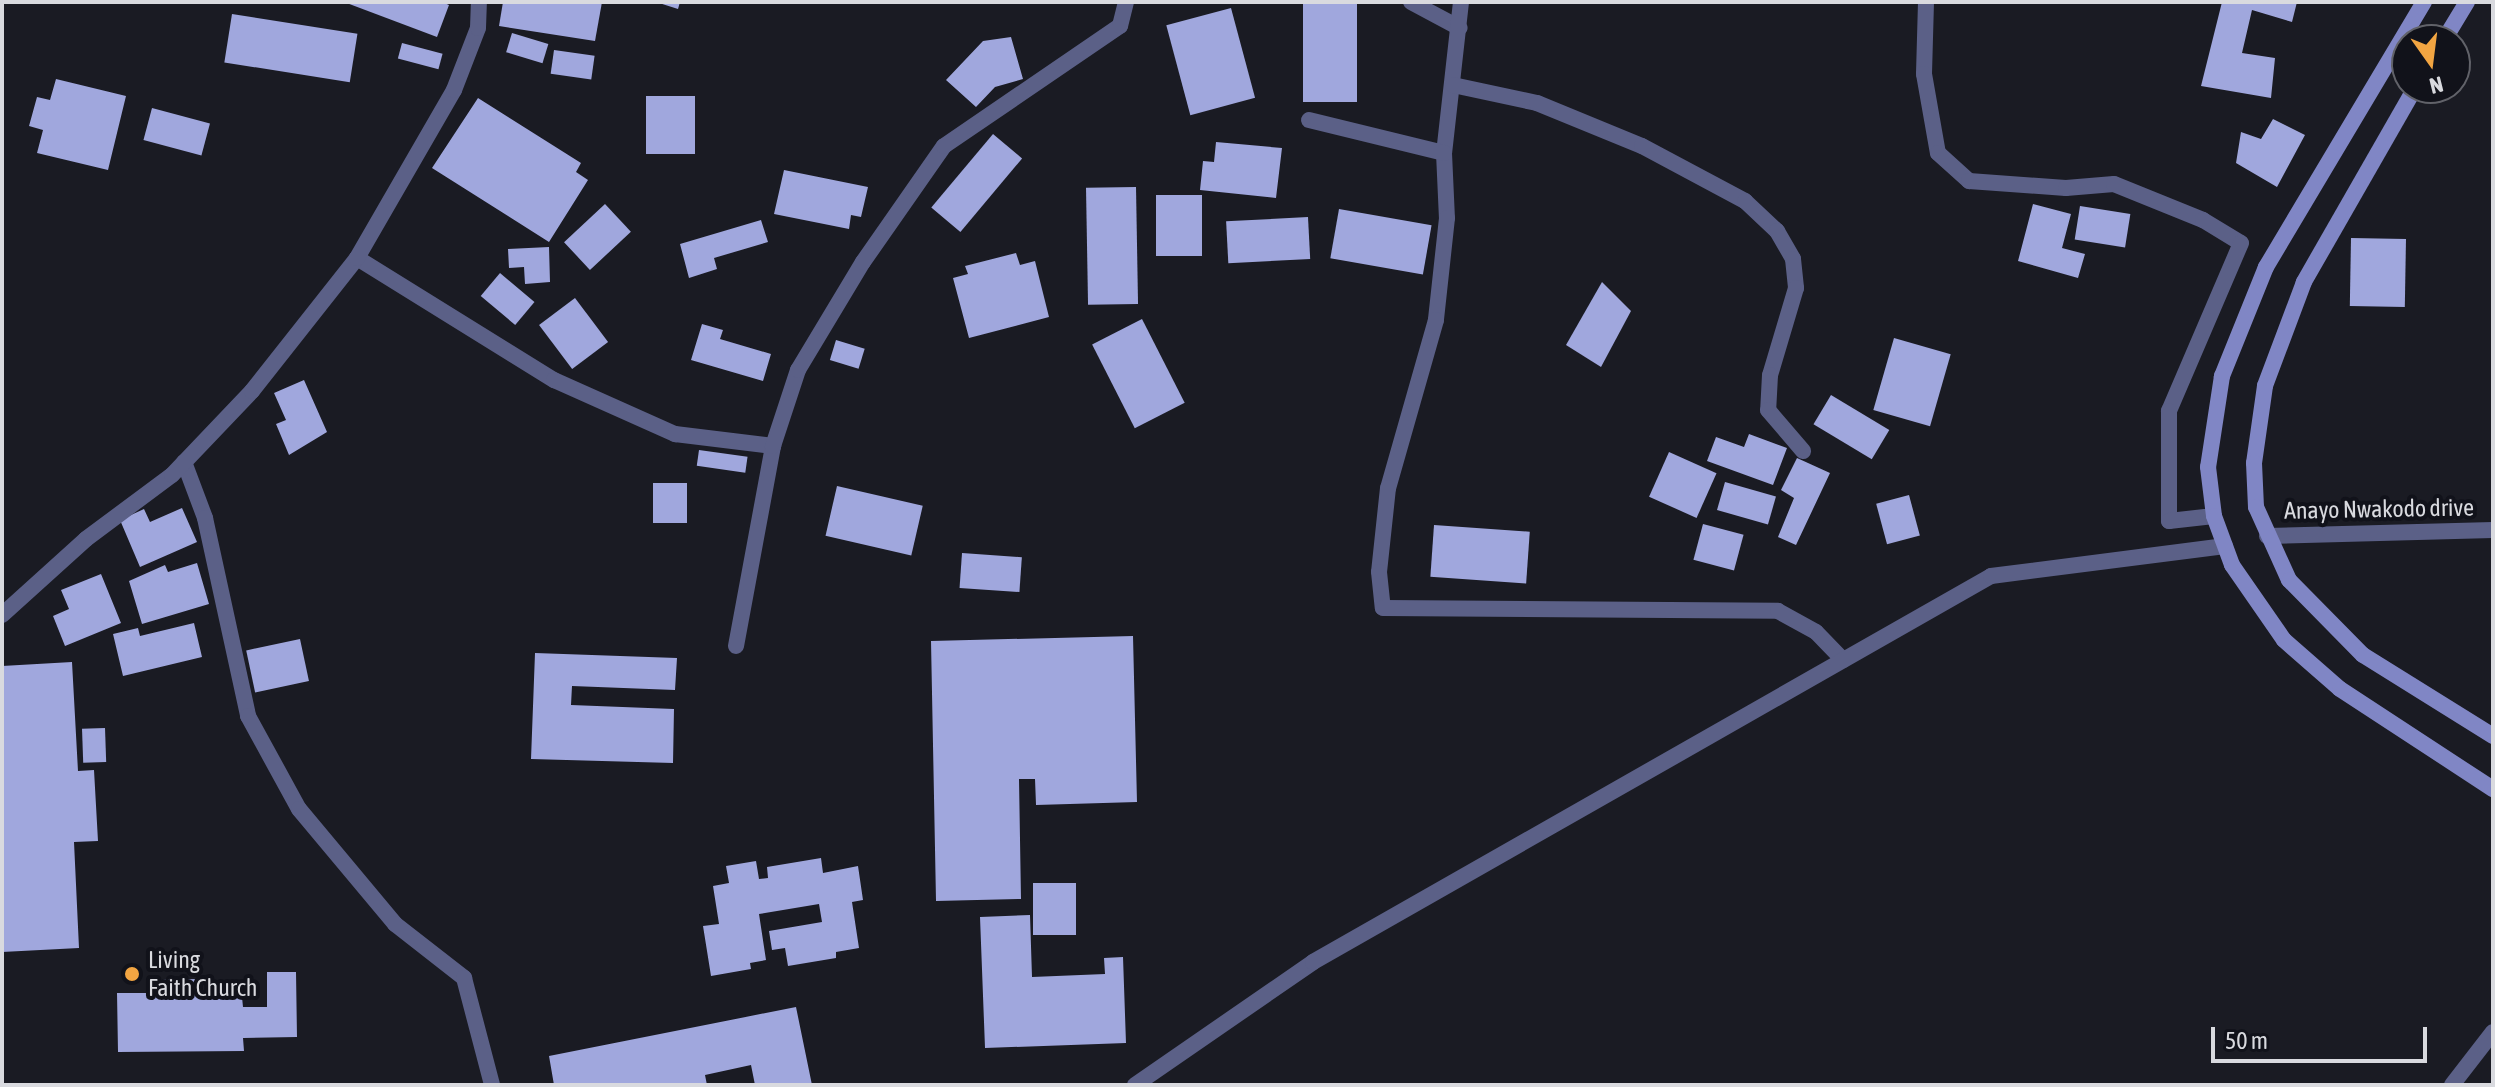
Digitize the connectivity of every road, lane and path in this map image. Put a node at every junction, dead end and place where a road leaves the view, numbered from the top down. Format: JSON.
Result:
{"nodes":[{"id":1,"x":479,"y":2,"type":"edge"},
{"id":2,"x":1126,"y":2,"type":"edge"},
{"id":3,"x":1411,"y":2,"type":"edge"},
{"id":4,"x":1461,"y":2,"type":"edge"},
{"id":5,"x":1926,"y":2,"type":"edge"},
{"id":6,"x":2424,"y":2,"type":"edge"},
{"id":7,"x":2467,"y":2,"type":"edge"},
{"id":8,"x":2454,"y":24,"type":"edge"},
{"id":9,"x":1460,"y":28,"type":"junction"},
{"id":10,"x":1453,"y":85,"type":"junction"},
{"id":11,"x":2406,"y":104,"type":"edge"},
{"id":12,"x":1309,"y":120,"type":"dead end"},
{"id":13,"x":1444,"y":153,"type":"junction"},
{"id":14,"x":357,"y":258,"type":"junction"},
{"id":15,"x":773,"y":446,"type":"junction"},
{"id":16,"x":1803,"y":451,"type":"dead end"},
{"id":17,"x":184,"y":462,"type":"junction"},
{"id":18,"x":2214,"y":516,"type":"junction"},
{"id":19,"x":2493,"y":530,"type":"edge"},
{"id":20,"x":2267,"y":536,"type":"junction"},
{"id":21,"x":2225,"y":546,"type":"junction"},
{"id":22,"x":2,"y":615,"type":"edge"},
{"id":23,"x":736,"y":646,"type":"dead end"},
{"id":24,"x":1843,"y":660,"type":"junction"},
{"id":25,"x":2493,"y":736,"type":"edge"},
{"id":26,"x":2493,"y":789,"type":"edge"},
{"id":27,"x":2493,"y":1032,"type":"edge"},
{"id":28,"x":492,"y":1085,"type":"edge"},
{"id":29,"x":1135,"y":1085,"type":"edge"},
{"id":30,"x":2452,"y":1085,"type":"edge"}],
"edges":[{"from":1,"to":14,"type":"street"},
{"from":2,"to":15,"type":"street"},
{"from":3,"to":9,"type":"street"},
{"from":4,"to":9,"type":"street"},
{"from":5,"to":18,"type":"street"},
{"from":6,"to":18,"type":"street"},
{"from":7,"to":8,"type":"street"},
{"from":9,"to":10,"type":"street"},
{"from":10,"to":13,"type":"street"},
{"from":10,"to":16,"type":"street"},
{"from":11,"to":20,"type":"street"},
{"from":12,"to":13,"type":"street"},
{"from":13,"to":24,"type":"street"},
{"from":14,"to":15,"type":"street"},
{"from":14,"to":17,"type":"street"},
{"from":15,"to":23,"type":"street"},
{"from":17,"to":22,"type":"street"},
{"from":17,"to":28,"type":"street"},
{"from":18,"to":21,"type":"street"},
{"from":19,"to":20,"type":"street","name":"Anayo Nwakodo drive"},
{"from":20,"to":25,"type":"street"},
{"from":21,"to":24,"type":"street"},
{"from":21,"to":26,"type":"street"},
{"from":24,"to":29,"type":"street"},
{"from":27,"to":30,"type":"street"}]}
